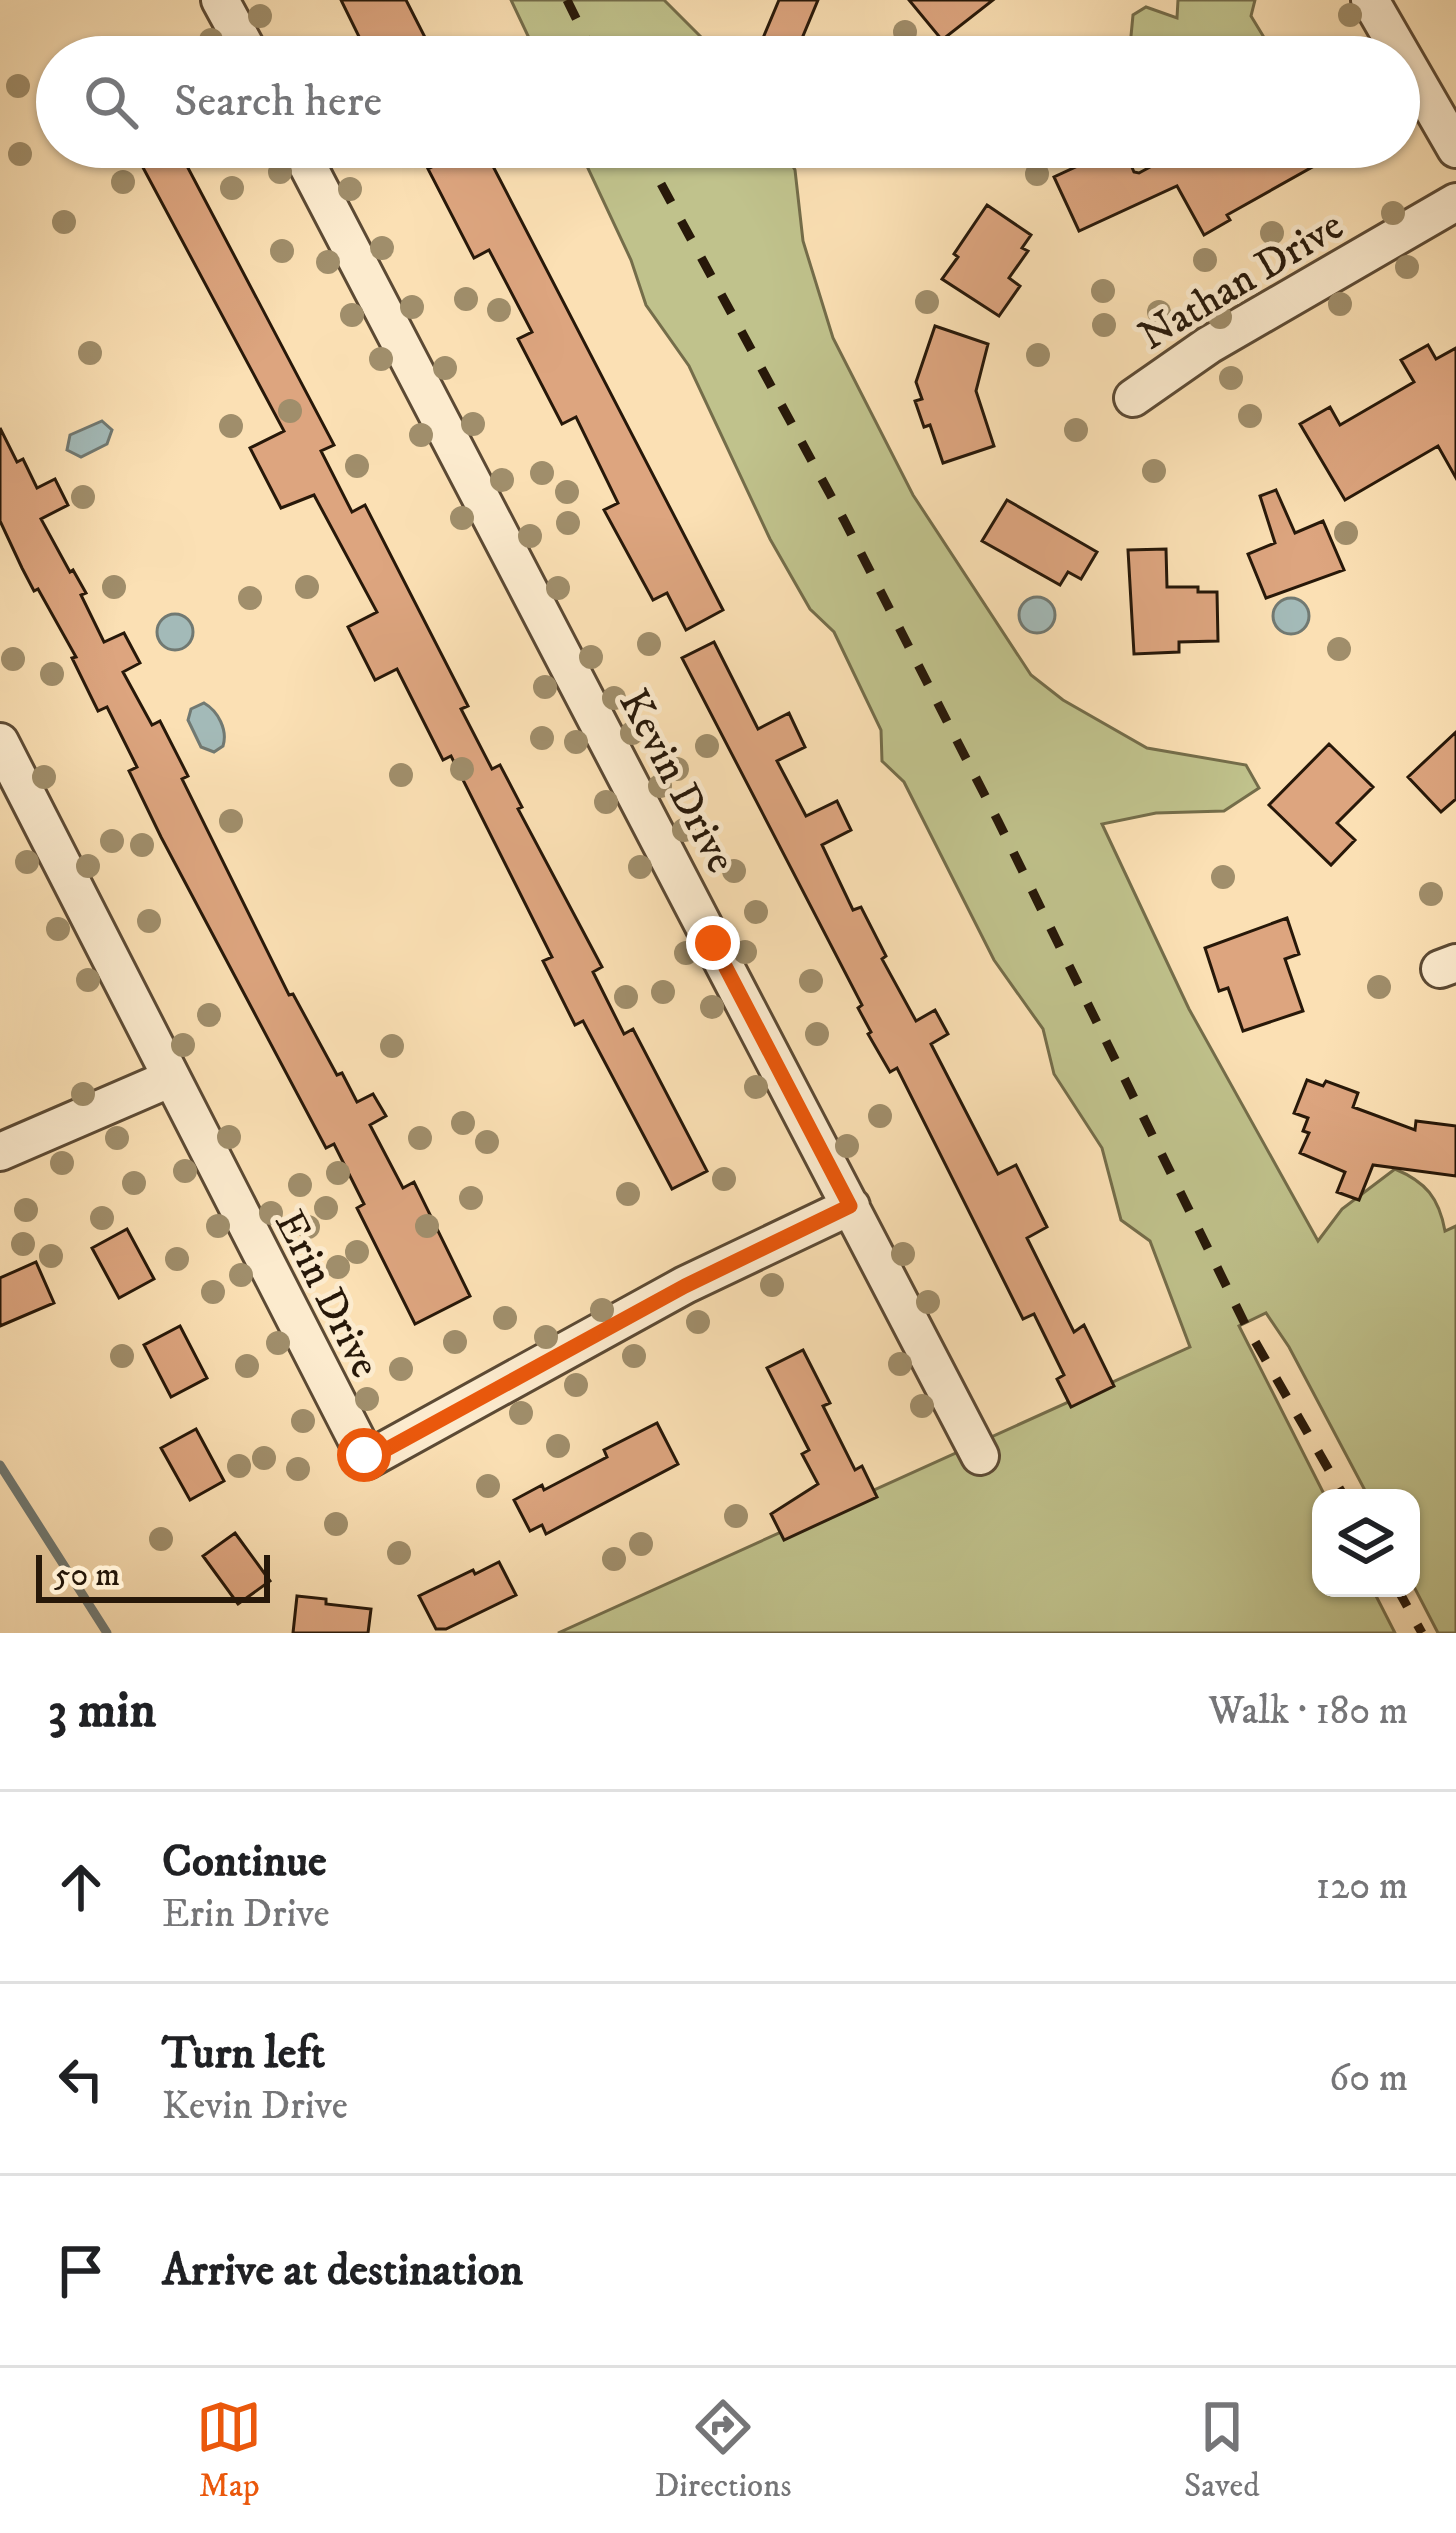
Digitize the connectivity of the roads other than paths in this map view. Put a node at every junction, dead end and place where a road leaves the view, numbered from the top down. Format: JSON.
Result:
{"nodes":[{"id":1,"x":220,"y":0,"type":"edge"},
{"id":2,"x":1370,"y":0,"type":"edge"},
{"id":3,"x":240,"y":36,"type":"edge"},
{"id":4,"x":1391,"y":36,"type":"edge"},
{"id":5,"x":1420,"y":87,"type":"edge"},
{"id":6,"x":1456,"y":149,"type":"edge"},
{"id":7,"x":309,"y":168,"type":"edge"},
{"id":8,"x":1456,"y":202,"type":"edge"},
{"id":9,"x":1133,"y":398,"type":"dead end"},
{"id":10,"x":0,"y":742,"type":"edge"},
{"id":11,"x":170,"y":1079,"type":"junction"},
{"id":12,"x":0,"y":1152,"type":"edge"},
{"id":13,"x":850,"y":1206,"type":"junction"},
{"id":14,"x":980,"y":1456,"type":"dead end"}],
"edges":[{"from":1,"to":3,"type":"street"},
{"from":2,"to":4,"type":"street"},
{"from":5,"to":6,"type":"street"},
{"from":7,"to":13,"type":"street","name":"Kevin Drive"},
{"from":8,"to":9,"type":"street","name":"Nathan Drive"},
{"from":10,"to":11,"type":"street","name":"Erin Drive"},
{"from":11,"to":12,"type":"street"},
{"from":11,"to":13,"type":"street","name":"Erin Drive"},
{"from":13,"to":14,"type":"street","name":"Kevin Drive"}]}
